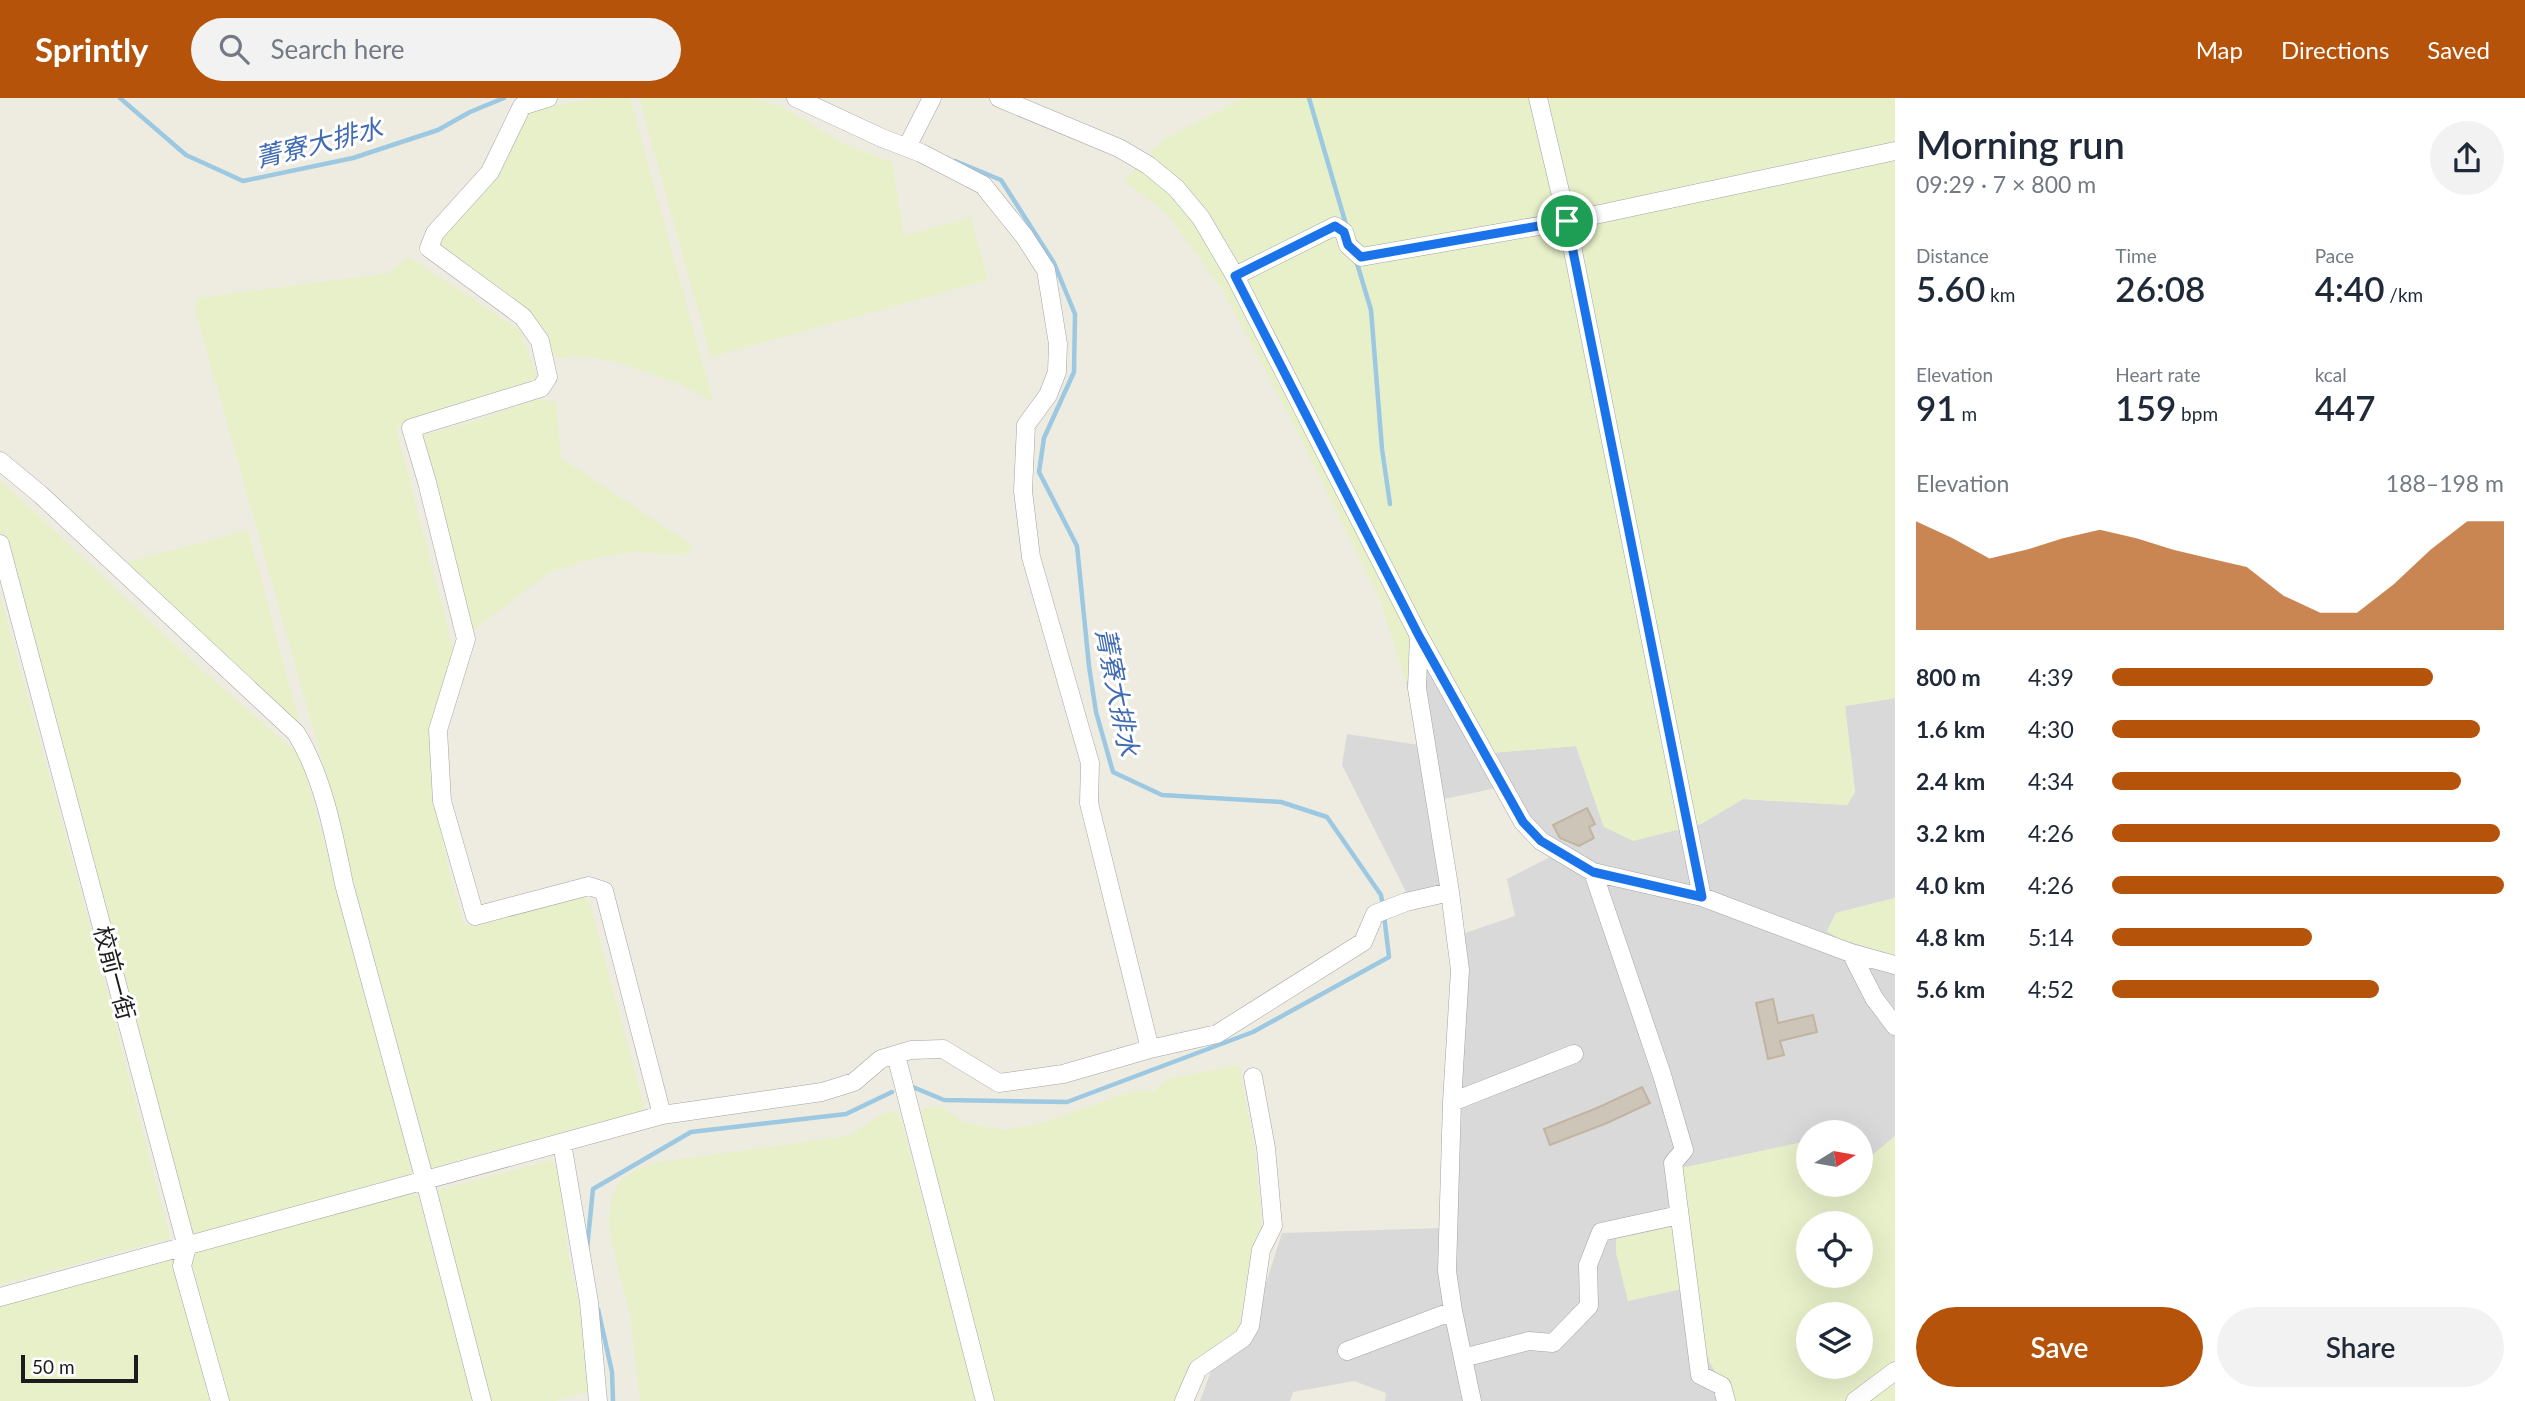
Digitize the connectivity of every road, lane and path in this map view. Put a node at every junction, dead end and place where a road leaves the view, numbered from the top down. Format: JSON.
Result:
{"nodes":[{"id":1,"x":548,"y":98,"type":"edge"},
{"id":2,"x":796,"y":98,"type":"edge"},
{"id":3,"x":999,"y":98,"type":"edge"},
{"id":4,"x":1538,"y":98,"type":"edge"},
{"id":5,"x":931,"y":100,"type":"edge"},
{"id":6,"x":908,"y":145,"type":"junction"},
{"id":7,"x":1895,"y":151,"type":"edge"},
{"id":8,"x":1567,"y":221,"type":"junction"},
{"id":9,"x":1235,"y":276,"type":"junction"},
{"id":10,"x":0,"y":461,"type":"edge"},
{"id":11,"x":0,"y":544,"type":"edge"},
{"id":12,"x":1419,"y":636,"type":"junction"},
{"id":13,"x":1593,"y":872,"type":"junction"},
{"id":14,"x":1450,"y":892,"type":"junction"},
{"id":15,"x":1702,"y":897,"type":"junction"},
{"id":16,"x":1851,"y":953,"type":"junction"},
{"id":17,"x":1895,"y":965,"type":"edge"},
{"id":18,"x":1895,"y":1027,"type":"edge"},
{"id":19,"x":1150,"y":1049,"type":"junction"},
{"id":20,"x":1574,"y":1054,"type":"dead end"},
{"id":21,"x":895,"y":1055,"type":"junction"},
{"id":22,"x":1253,"y":1077,"type":"dead end"},
{"id":23,"x":1451,"y":1102,"type":"junction"},
{"id":24,"x":662,"y":1115,"type":"junction"},
{"id":25,"x":562,"y":1143,"type":"junction"},
{"id":26,"x":425,"y":1181,"type":"junction"},
{"id":27,"x":1679,"y":1215,"type":"junction"},
{"id":28,"x":187,"y":1247,"type":"junction"},
{"id":29,"x":0,"y":1297,"type":"edge"},
{"id":30,"x":1453,"y":1311,"type":"junction"},
{"id":31,"x":1347,"y":1350,"type":"dead end"},
{"id":32,"x":1463,"y":1358,"type":"junction"},
{"id":33,"x":1895,"y":1371,"type":"edge"},
{"id":34,"x":220,"y":1401,"type":"edge"},
{"id":35,"x":482,"y":1401,"type":"edge"},
{"id":36,"x":598,"y":1401,"type":"edge"},
{"id":37,"x":985,"y":1401,"type":"edge"},
{"id":38,"x":1184,"y":1401,"type":"edge"},
{"id":39,"x":1472,"y":1401,"type":"edge"},
{"id":40,"x":1726,"y":1401,"type":"edge"},
{"id":41,"x":1855,"y":1401,"type":"edge"}],
"edges":[{"from":1,"to":24,"type":"street"},
{"from":2,"to":6,"type":"street"},
{"from":3,"to":9,"type":"street"},
{"from":4,"to":8,"type":"street"},
{"from":5,"to":6,"type":"street"},
{"from":6,"to":19,"type":"street"},
{"from":7,"to":8,"type":"street"},
{"from":8,"to":9,"type":"street"},
{"from":8,"to":15,"type":"street"},
{"from":9,"to":12,"type":"street"},
{"from":10,"to":26,"type":"street"},
{"from":11,"to":28,"type":"street","name":"校前一街"},
{"from":12,"to":13,"type":"street"},
{"from":12,"to":14,"type":"street"},
{"from":13,"to":15,"type":"street"},
{"from":13,"to":27,"type":"street"},
{"from":14,"to":19,"type":"street"},
{"from":14,"to":23,"type":"street"},
{"from":15,"to":16,"type":"street"},
{"from":16,"to":17,"type":"street"},
{"from":16,"to":18,"type":"street"},
{"from":19,"to":21,"type":"street"},
{"from":20,"to":23,"type":"street"},
{"from":21,"to":24,"type":"street"},
{"from":21,"to":37,"type":"street"},
{"from":22,"to":38,"type":"street"},
{"from":23,"to":30,"type":"street"},
{"from":24,"to":25,"type":"street"},
{"from":25,"to":26,"type":"street"},
{"from":25,"to":36,"type":"street"},
{"from":26,"to":28,"type":"street"},
{"from":26,"to":35,"type":"street"},
{"from":27,"to":32,"type":"street"},
{"from":27,"to":40,"type":"street"},
{"from":28,"to":29,"type":"street"},
{"from":28,"to":34,"type":"street","name":"校前一街"},
{"from":30,"to":31,"type":"street"},
{"from":30,"to":32,"type":"street"},
{"from":32,"to":39,"type":"street"},
{"from":33,"to":41,"type":"street"}]}
